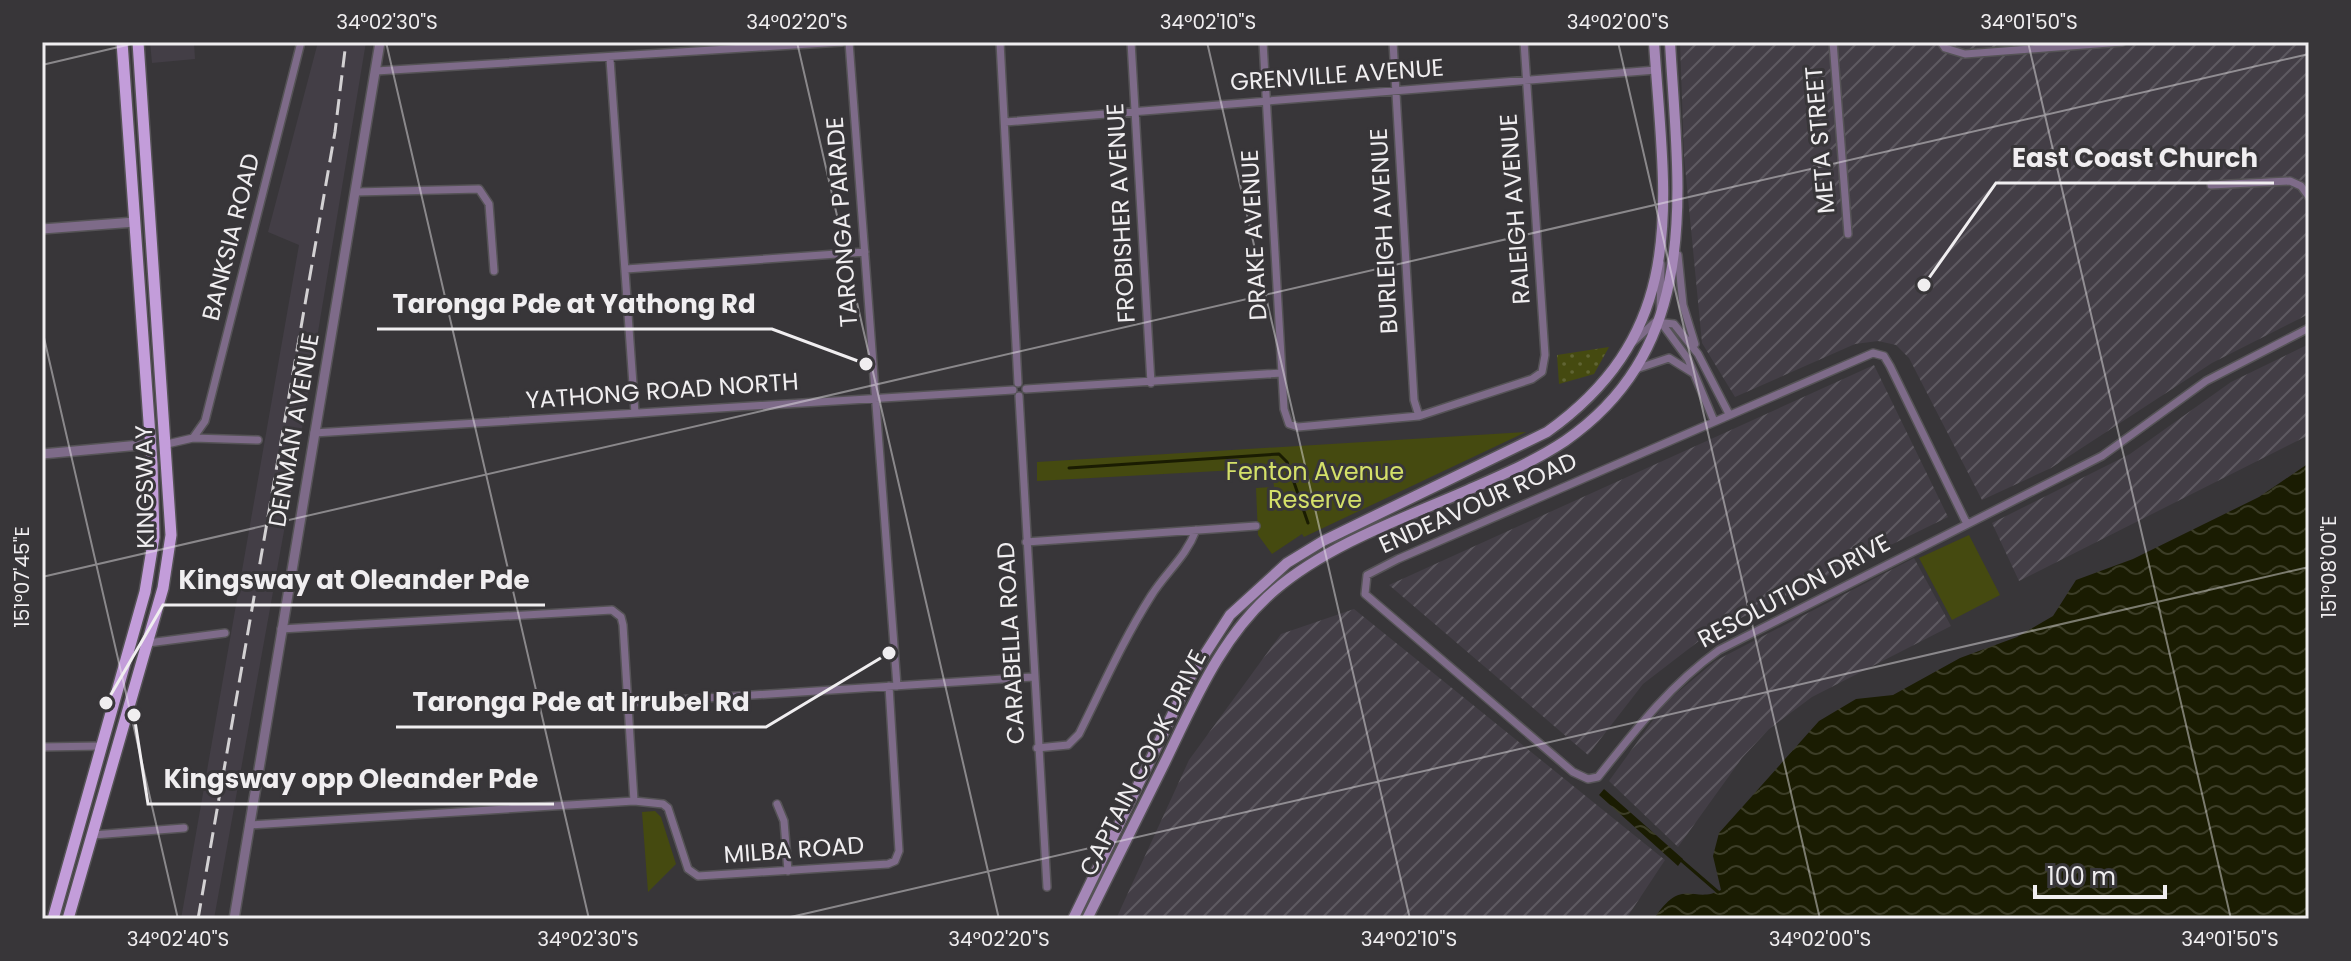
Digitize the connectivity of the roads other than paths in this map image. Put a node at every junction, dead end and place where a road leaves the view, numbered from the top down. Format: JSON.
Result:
{"nodes":[{"id":1,"x":122,"y":42,"type":"edge"},
{"id":2,"x":138,"y":42,"type":"edge"},
{"id":3,"x":301,"y":42,"type":"edge"},
{"id":4,"x":380,"y":42,"type":"edge"},
{"id":5,"x":842,"y":42,"type":"edge"},
{"id":6,"x":849,"y":42,"type":"edge"},
{"id":7,"x":1000,"y":42,"type":"edge"},
{"id":8,"x":1131,"y":42,"type":"edge"},
{"id":9,"x":1263,"y":42,"type":"edge"},
{"id":10,"x":1393,"y":42,"type":"edge"},
{"id":11,"x":1524,"y":42,"type":"edge"},
{"id":12,"x":1654,"y":42,"type":"edge"},
{"id":13,"x":1670,"y":42,"type":"edge"},
{"id":14,"x":1833,"y":42,"type":"edge"},
{"id":15,"x":1941,"y":42,"type":"edge"},
{"id":16,"x":2122,"y":42,"type":"edge"},
{"id":17,"x":610,"y":59,"type":"junction"},
{"id":18,"x":1671,"y":67,"type":"junction"},
{"id":19,"x":1656,"y":70,"type":"junction"},
{"id":20,"x":376,"y":71,"type":"junction"},
{"id":21,"x":1527,"y":80,"type":"junction"},
{"id":22,"x":1396,"y":90,"type":"junction"},
{"id":23,"x":1266,"y":101,"type":"junction"},
{"id":24,"x":1135,"y":110,"type":"junction"},
{"id":25,"x":1005,"y":122,"type":"junction"},
{"id":26,"x":2211,"y":185,"type":"dead end"},
{"id":27,"x":355,"y":192,"type":"junction"},
{"id":28,"x":2309,"y":197,"type":"edge"},
{"id":29,"x":151,"y":220,"type":"junction"},
{"id":30,"x":135,"y":222,"type":"junction"},
{"id":31,"x":42,"y":229,"type":"edge"},
{"id":32,"x":1848,"y":234,"type":"dead end"},
{"id":33,"x":1677,"y":248,"type":"junction"},
{"id":34,"x":1662,"y":250,"type":"junction"},
{"id":35,"x":865,"y":252,"type":"junction"},
{"id":36,"x":626,"y":269,"type":"junction"},
{"id":37,"x":494,"y":271,"type":"dead end"},
{"id":38,"x":1660,"y":321,"type":"junction"},
{"id":39,"x":2309,"y":328,"type":"edge"},
{"id":40,"x":1632,"y":343,"type":"junction"},
{"id":41,"x":1698,"y":354,"type":"junction"},
{"id":42,"x":1635,"y":369,"type":"junction"},
{"id":43,"x":1282,"y":373,"type":"junction"},
{"id":44,"x":1697,"y":377,"type":"junction"},
{"id":45,"x":1151,"y":383,"type":"junction"},
{"id":46,"x":1017,"y":390,"type":"junction"},
{"id":47,"x":877,"y":397,"type":"junction"},
{"id":48,"x":635,"y":413,"type":"junction"},
{"id":49,"x":1729,"y":414,"type":"junction"},
{"id":50,"x":1419,"y":416,"type":"junction"},
{"id":51,"x":1714,"y":421,"type":"junction"},
{"id":52,"x":314,"y":433,"type":"junction"},
{"id":53,"x":193,"y":438,"type":"junction"},
{"id":54,"x":258,"y":440,"type":"dead end"},
{"id":55,"x":151,"y":444,"type":"junction"},
{"id":56,"x":167,"y":444,"type":"junction"},
{"id":57,"x":42,"y":454,"type":"edge"},
{"id":58,"x":1967,"y":524,"type":"junction"},
{"id":59,"x":1256,"y":526,"type":"dead end"},
{"id":60,"x":1196,"y":530,"type":"junction"},
{"id":61,"x":1026,"y":542,"type":"junction"},
{"id":62,"x":281,"y":629,"type":"junction"},
{"id":63,"x":225,"y":633,"type":"dead end"},
{"id":64,"x":148,"y":643,"type":"junction"},
{"id":65,"x":1033,"y":677,"type":"junction"},
{"id":66,"x":893,"y":686,"type":"junction"},
{"id":67,"x":629,"y":703,"type":"junction"},
{"id":68,"x":101,"y":746,"type":"junction"},
{"id":69,"x":42,"y":747,"type":"edge"},
{"id":70,"x":1037,"y":748,"type":"junction"},
{"id":71,"x":118,"y":749,"type":"junction"},
{"id":72,"x":1588,"y":779,"type":"joint"},
{"id":73,"x":634,"y":801,"type":"junction"},
{"id":74,"x":777,"y":804,"type":"dead end"},
{"id":75,"x":249,"y":825,"type":"junction"},
{"id":76,"x":184,"y":828,"type":"dead end"},
{"id":77,"x":93,"y":835,"type":"junction"},
{"id":78,"x":788,"y":871,"type":"junction"},
{"id":79,"x":1047,"y":887,"type":"dead end"},
{"id":80,"x":1073,"y":918,"type":"edge"},
{"id":81,"x":53,"y":919,"type":"edge"},
{"id":82,"x":68,"y":919,"type":"edge"},
{"id":83,"x":234,"y":919,"type":"edge"},
{"id":84,"x":1087,"y":919,"type":"edge"}],
"edges":[{"from":1,"to":30,"type":"main road","name":"KINGSWAY"},
{"from":2,"to":29,"type":"main road","name":"KINGSWAY"},
{"from":3,"to":53,"type":"street","name":"BANKSIA ROAD"},
{"from":4,"to":20,"type":"street","name":"DENMAN AVENUE"},
{"from":5,"to":17,"type":"street"},
{"from":6,"to":35,"type":"street","name":"TARONGA PARADE"},
{"from":7,"to":25,"type":"street","name":"CARABELLA ROAD"},
{"from":8,"to":24,"type":"street","name":"FROBISHER AVENUE"},
{"from":9,"to":23,"type":"street","name":"DRAKE AVENUE"},
{"from":10,"to":22,"type":"street","name":"BURLEIGH AVENUE"},
{"from":11,"to":21,"type":"street","name":"RALEIGH AVENUE"},
{"from":12,"to":19,"type":"main road","name":"CAPTAIN COOK DRIVE"},
{"from":13,"to":18,"type":"main road","name":"CAPTAIN COOK DRIVE"},
{"from":14,"to":32,"type":"street","name":"META STREET"},
{"from":15,"to":16,"type":"street"},
{"from":17,"to":20,"type":"street"},
{"from":17,"to":36,"type":"street"},
{"from":18,"to":19,"type":"main road","name":"GRENVILLE AVENUE"},
{"from":18,"to":33,"type":"main road","name":"CAPTAIN COOK DRIVE"},
{"from":19,"to":21,"type":"street","name":"GRENVILLE AVENUE"},
{"from":19,"to":34,"type":"main road","name":"CAPTAIN COOK DRIVE"},
{"from":20,"to":27,"type":"street","name":"DENMAN AVENUE"},
{"from":21,"to":22,"type":"street","name":"GRENVILLE AVENUE"},
{"from":21,"to":50,"type":"street","name":"RALEIGH AVENUE"},
{"from":22,"to":23,"type":"street","name":"GRENVILLE AVENUE"},
{"from":22,"to":50,"type":"street","name":"BURLEIGH AVENUE"},
{"from":23,"to":24,"type":"street","name":"GRENVILLE AVENUE"},
{"from":23,"to":43,"type":"street","name":"DRAKE AVENUE"},
{"from":24,"to":25,"type":"street","name":"GRENVILLE AVENUE"},
{"from":24,"to":45,"type":"street","name":"FROBISHER AVENUE"},
{"from":25,"to":46,"type":"street","name":"CARABELLA ROAD"},
{"from":26,"to":28,"type":"street"},
{"from":27,"to":37,"type":"street"},
{"from":27,"to":52,"type":"street","name":"DENMAN AVENUE"},
{"from":29,"to":30,"type":"main road"},
{"from":29,"to":56,"type":"main road","name":"KINGSWAY"},
{"from":30,"to":31,"type":"street"},
{"from":30,"to":55,"type":"main road","name":"KINGSWAY"},
{"from":33,"to":38,"type":"main road","name":"CAPTAIN COOK DRIVE"},
{"from":33,"to":41,"type":"street"},
{"from":34,"to":38,"type":"street"},
{"from":34,"to":40,"type":"main road","name":"CAPTAIN COOK DRIVE"},
{"from":35,"to":36,"type":"street"},
{"from":35,"to":47,"type":"street","name":"TARONGA PARADE"},
{"from":36,"to":48,"type":"street"},
{"from":38,"to":40,"type":"street"},
{"from":38,"to":41,"type":"street"},
{"from":38,"to":42,"type":"main road","name":"CAPTAIN COOK DRIVE"},
{"from":38,"to":44,"type":"street"},
{"from":39,"to":58,"type":"street","name":"RESOLUTION DRIVE"},
{"from":40,"to":80,"type":"main road","name":"CAPTAIN COOK DRIVE"},
{"from":41,"to":49,"type":"street"},
{"from":42,"to":44,"type":"street"},
{"from":42,"to":84,"type":"main road","name":"CAPTAIN COOK DRIVE"},
{"from":43,"to":45,"type":"street"},
{"from":43,"to":50,"type":"street","name":"DRAKE AVENUE"},
{"from":44,"to":51,"type":"street"},
{"from":45,"to":46,"type":"street"},
{"from":46,"to":47,"type":"street","name":"YATHONG ROAD NORTH"},
{"from":46,"to":61,"type":"street","name":"CARABELLA ROAD"},
{"from":47,"to":48,"type":"street","name":"YATHONG ROAD NORTH"},
{"from":47,"to":66,"type":"street","name":"TARONGA PARADE"},
{"from":48,"to":52,"type":"street","name":"YATHONG ROAD NORTH"},
{"from":49,"to":51,"type":"street","name":"ENDEAVOUR ROAD"},
{"from":49,"to":58,"type":"street","name":"ENDEAVOUR ROAD"},
{"from":51,"to":72,"type":"street","name":"ENDEAVOUR ROAD"},
{"from":52,"to":62,"type":"street","name":"DENMAN AVENUE"},
{"from":53,"to":54,"type":"street"},
{"from":53,"to":56,"type":"street"},
{"from":55,"to":56,"type":"main road"},
{"from":55,"to":57,"type":"street"},
{"from":55,"to":68,"type":"main road","name":"KINGSWAY"},
{"from":56,"to":64,"type":"main road","name":"KINGSWAY"},
{"from":58,"to":72,"type":"street","name":"RESOLUTION DRIVE"},
{"from":59,"to":60,"type":"street"},
{"from":60,"to":61,"type":"street"},
{"from":60,"to":70,"type":"street"},
{"from":61,"to":65,"type":"street","name":"CARABELLA ROAD"},
{"from":62,"to":67,"type":"street"},
{"from":62,"to":75,"type":"street","name":"DENMAN AVENUE"},
{"from":63,"to":64,"type":"street"},
{"from":64,"to":71,"type":"main road","name":"KINGSWAY"},
{"from":65,"to":66,"type":"street"},
{"from":65,"to":70,"type":"street","name":"CARABELLA ROAD"},
{"from":66,"to":67,"type":"street"},
{"from":66,"to":78,"type":"street","name":"MILBA ROAD"},
{"from":67,"to":73,"type":"street"},
{"from":68,"to":69,"type":"street"},
{"from":68,"to":71,"type":"main road"},
{"from":68,"to":81,"type":"main road","name":"KINGSWAY"},
{"from":70,"to":79,"type":"street","name":"CARABELLA ROAD"},
{"from":71,"to":77,"type":"main road","name":"KINGSWAY"},
{"from":73,"to":75,"type":"street"},
{"from":73,"to":78,"type":"street","name":"MILBA ROAD"},
{"from":74,"to":78,"type":"street"},
{"from":75,"to":83,"type":"street","name":"DENMAN AVENUE"},
{"from":76,"to":77,"type":"street"},
{"from":77,"to":82,"type":"main road","name":"KINGSWAY"}]}
